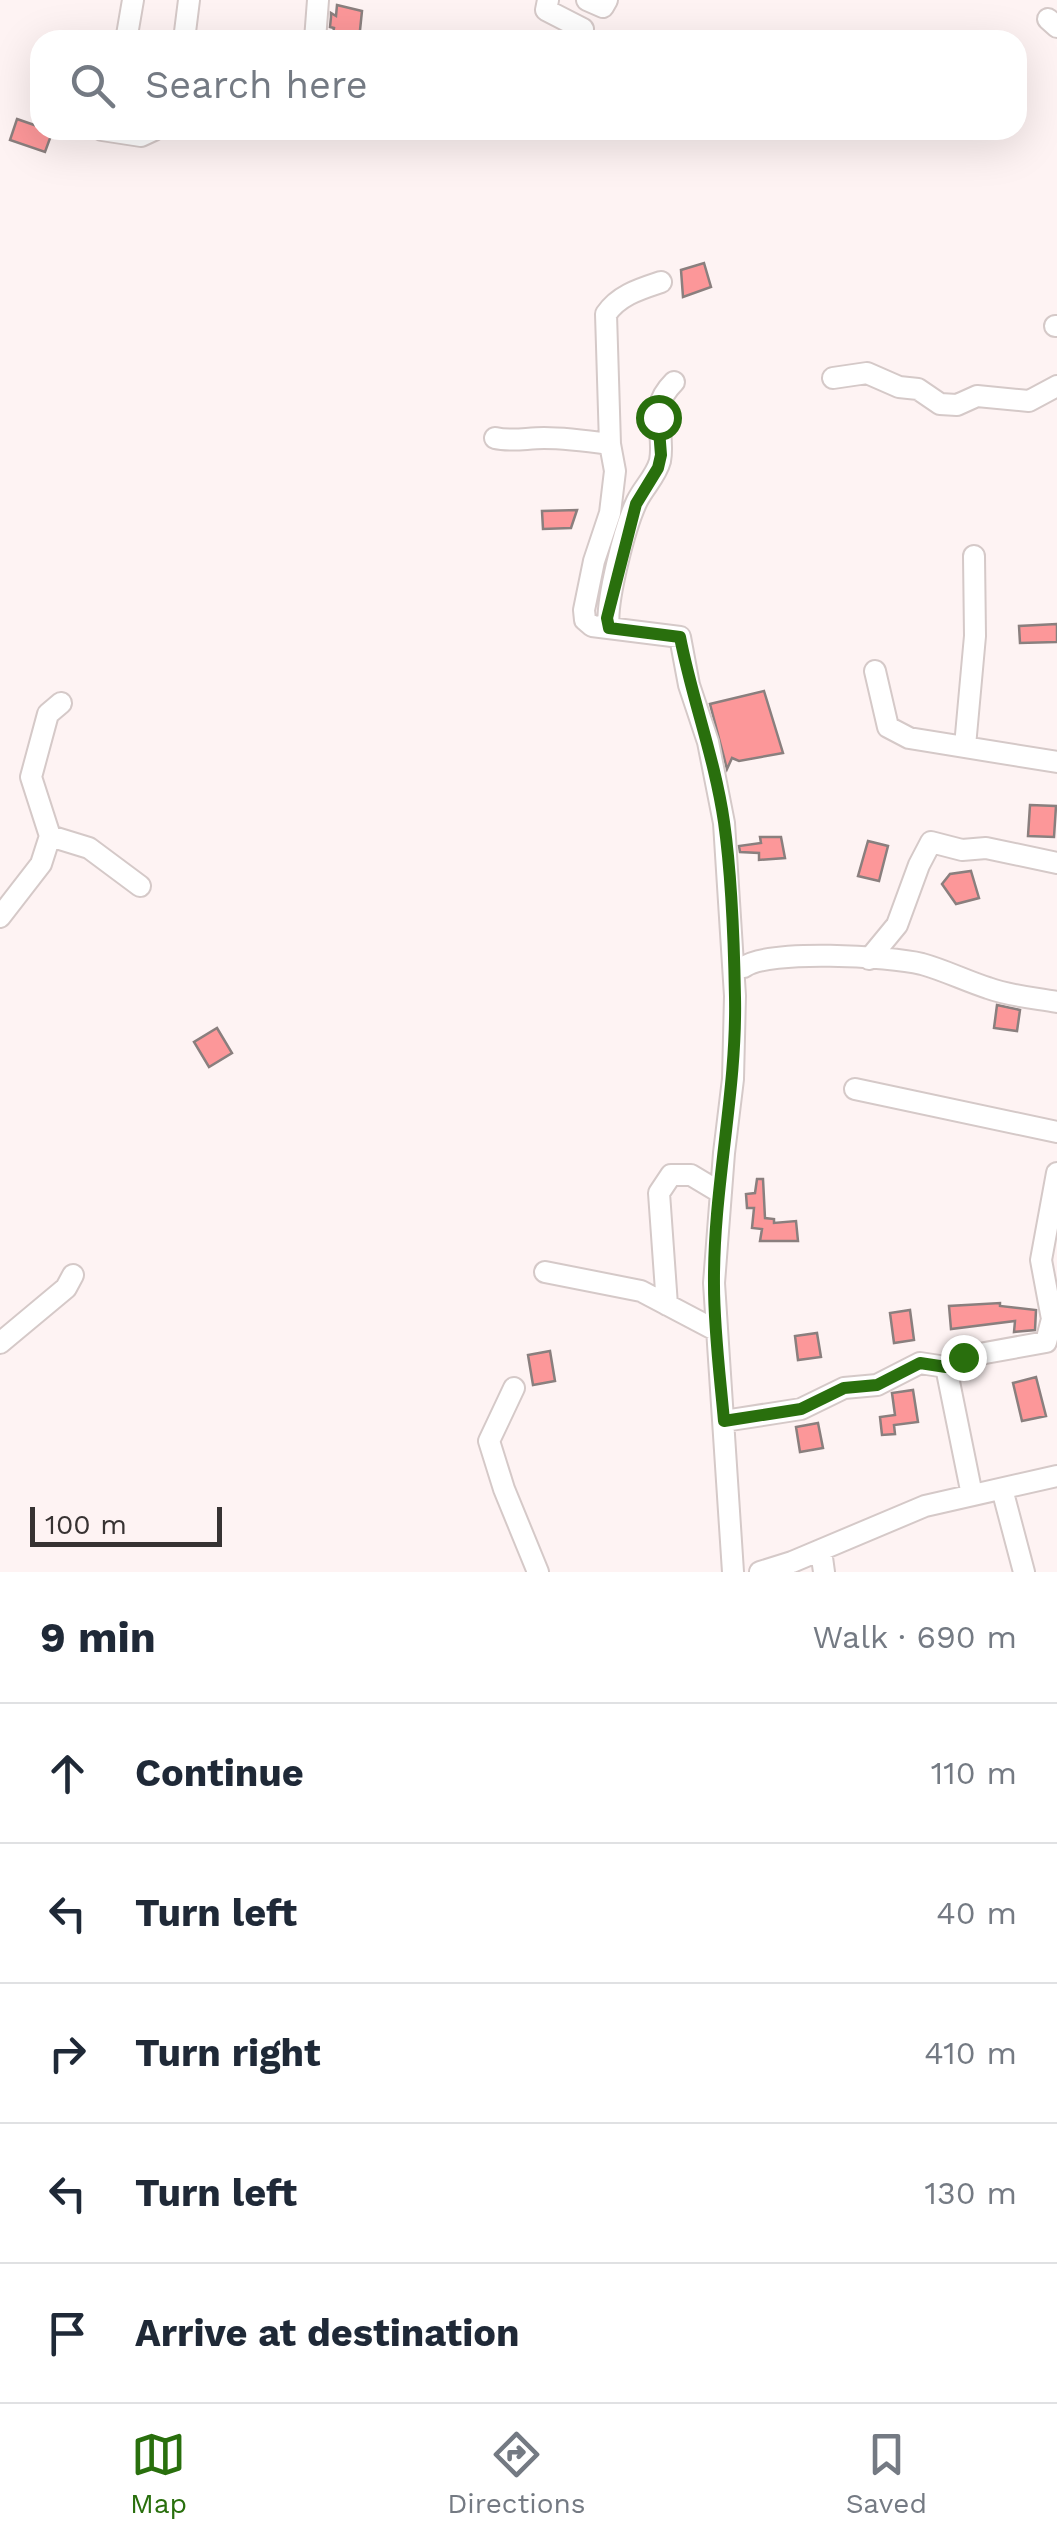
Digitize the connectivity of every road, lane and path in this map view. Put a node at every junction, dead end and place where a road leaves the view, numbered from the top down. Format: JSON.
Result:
{"nodes":[{"id":1,"x":133,"y":0,"type":"edge"},
{"id":2,"x":189,"y":0,"type":"edge"},
{"id":3,"x":318,"y":0,"type":"edge"},
{"id":4,"x":548,"y":0,"type":"edge"},
{"id":5,"x":587,"y":0,"type":"edge"},
{"id":6,"x":608,"y":0,"type":"edge"},
{"id":7,"x":574,"y":16,"type":"edge"},
{"id":8,"x":127,"y":30,"type":"edge"},
{"id":9,"x":185,"y":30,"type":"edge"},
{"id":10,"x":316,"y":30,"type":"edge"},
{"id":11,"x":660,"y":282,"type":"dead end"},
{"id":12,"x":833,"y":378,"type":"dead end"},
{"id":13,"x":674,"y":382,"type":"dead end"},
{"id":14,"x":1057,"y":386,"type":"edge"},
{"id":15,"x":495,"y":438,"type":"dead end"},
{"id":16,"x":610,"y":444,"type":"junction"},
{"id":17,"x":974,"y":556,"type":"dead end"},
{"id":18,"x":609,"y":628,"type":"junction"},
{"id":19,"x":875,"y":671,"type":"dead end"},
{"id":20,"x":61,"y":703,"type":"dead end"},
{"id":21,"x":965,"y":746,"type":"junction"},
{"id":22,"x":1057,"y":762,"type":"edge"},
{"id":23,"x":50,"y":836,"type":"junction"},
{"id":24,"x":1057,"y":863,"type":"edge"},
{"id":25,"x":140,"y":886,"type":"dead end"},
{"id":26,"x":0,"y":918,"type":"edge"},
{"id":27,"x":869,"y":960,"type":"junction"},
{"id":28,"x":744,"y":967,"type":"dead end"},
{"id":29,"x":1057,"y":1002,"type":"edge"},
{"id":30,"x":855,"y":1089,"type":"dead end"},
{"id":31,"x":1057,"y":1132,"type":"edge"},
{"id":32,"x":1057,"y":1173,"type":"edge"},
{"id":33,"x":721,"y":1193,"type":"junction"},
{"id":34,"x":545,"y":1272,"type":"dead end"},
{"id":35,"x":74,"y":1275,"type":"dead end"},
{"id":36,"x":667,"y":1305,"type":"junction"},
{"id":37,"x":717,"y":1331,"type":"junction"},
{"id":38,"x":3,"y":1333,"type":"edge"},
{"id":39,"x":946,"y":1367,"type":"junction"},
{"id":40,"x":514,"y":1388,"type":"dead end"},
{"id":41,"x":724,"y":1421,"type":"junction"},
{"id":42,"x":1057,"y":1476,"type":"edge"},
{"id":43,"x":1002,"y":1489,"type":"junction"},
{"id":44,"x":972,"y":1494,"type":"junction"},
{"id":45,"x":821,"y":1550,"type":"junction"},
{"id":46,"x":538,"y":1572,"type":"edge"},
{"id":47,"x":734,"y":1572,"type":"edge"},
{"id":48,"x":760,"y":1572,"type":"edge"},
{"id":49,"x":824,"y":1572,"type":"edge"},
{"id":50,"x":1024,"y":1572,"type":"edge"}],
"edges":[{"from":1,"to":8,"type":"street"},
{"from":2,"to":9,"type":"street"},
{"from":3,"to":10,"type":"street"},
{"from":4,"to":7,"type":"street"},
{"from":5,"to":6,"type":"street"},
{"from":11,"to":16,"type":"street"},
{"from":12,"to":14,"type":"street"},
{"from":13,"to":18,"type":"street"},
{"from":15,"to":16,"type":"street"},
{"from":16,"to":18,"type":"street"},
{"from":17,"to":21,"type":"street"},
{"from":18,"to":33,"type":"street"},
{"from":19,"to":21,"type":"street"},
{"from":20,"to":23,"type":"street"},
{"from":21,"to":22,"type":"street"},
{"from":23,"to":25,"type":"street"},
{"from":23,"to":26,"type":"street"},
{"from":24,"to":27,"type":"street"},
{"from":27,"to":28,"type":"street"},
{"from":27,"to":29,"type":"street"},
{"from":30,"to":31,"type":"street"},
{"from":32,"to":39,"type":"street"},
{"from":33,"to":36,"type":"street"},
{"from":33,"to":37,"type":"street"},
{"from":34,"to":36,"type":"street"},
{"from":35,"to":38,"type":"street"},
{"from":36,"to":37,"type":"street"},
{"from":37,"to":41,"type":"street"},
{"from":39,"to":41,"type":"street"},
{"from":39,"to":44,"type":"street"},
{"from":40,"to":46,"type":"street"},
{"from":41,"to":47,"type":"street"},
{"from":42,"to":43,"type":"street"},
{"from":43,"to":44,"type":"street"},
{"from":43,"to":50,"type":"street"},
{"from":44,"to":45,"type":"street"},
{"from":45,"to":48,"type":"street"},
{"from":45,"to":49,"type":"street"}]}
